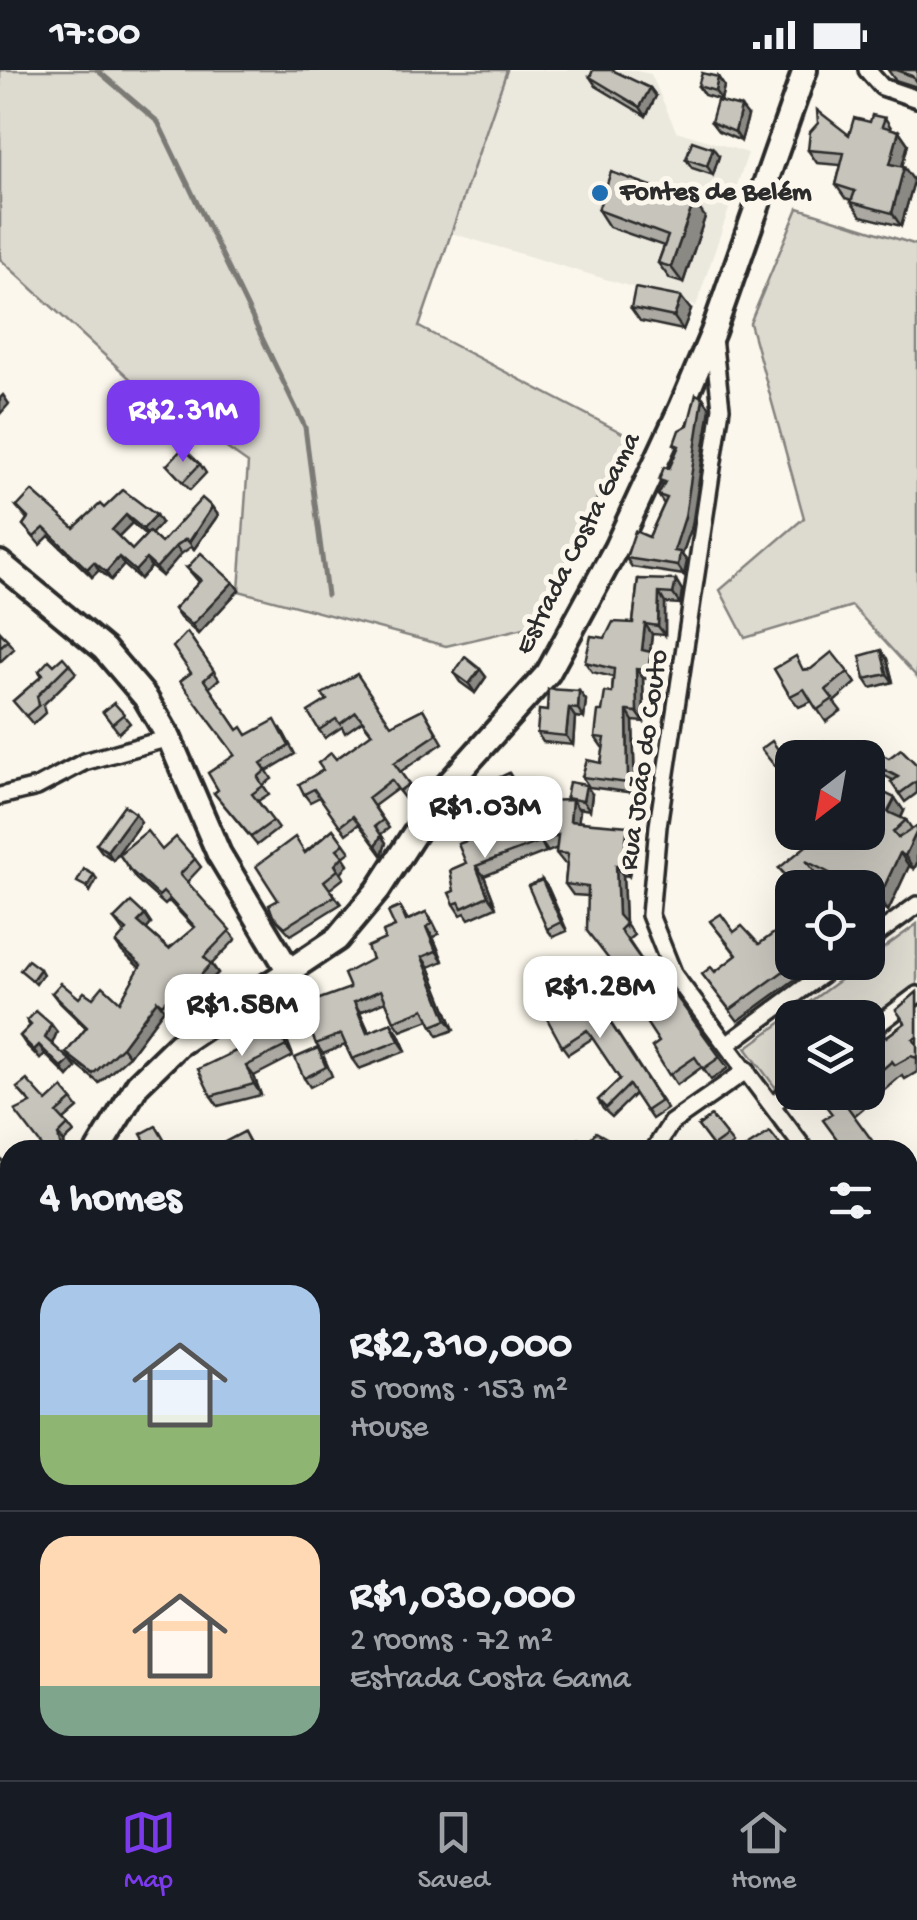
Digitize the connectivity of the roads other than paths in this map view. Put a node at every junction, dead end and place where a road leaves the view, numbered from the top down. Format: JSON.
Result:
{"nodes":[{"id":1,"x":805,"y":70,"type":"edge"},
{"id":2,"x":867,"y":70,"type":"edge"},
{"id":3,"x":917,"y":99,"type":"edge"},
{"id":4,"x":713,"y":332,"type":"junction"},
{"id":5,"x":0,"y":563,"type":"edge"},
{"id":6,"x":169,"y":738,"type":"junction"},
{"id":7,"x":0,"y":796,"type":"edge"},
{"id":8,"x":917,"y":905,"type":"edge"},
{"id":9,"x":885,"y":929,"type":"edge"},
{"id":10,"x":289,"y":971,"type":"junction"},
{"id":11,"x":814,"y":980,"type":"edge"},
{"id":12,"x":917,"y":994,"type":"edge"},
{"id":13,"x":885,"y":1019,"type":"edge"},
{"id":14,"x":728,"y":1044,"type":"junction"},
{"id":15,"x":747,"y":1070,"type":"junction"},
{"id":16,"x":775,"y":1102,"type":"edge"},
{"id":17,"x":772,"y":1104,"type":"junction"},
{"id":18,"x":104,"y":1140,"type":"edge"},
{"id":19,"x":660,"y":1140,"type":"edge"},
{"id":20,"x":798,"y":1140,"type":"edge"}],
"edges":[{"from":1,"to":4,"type":"main road","name":"Estrada Costa Gama"},
{"from":2,"to":3,"type":"street"},
{"from":4,"to":10,"type":"main road","name":"Estrada Costa Gama"},
{"from":4,"to":14,"type":"street","name":"Rua João do Couto"},
{"from":5,"to":6,"type":"main road"},
{"from":6,"to":7,"type":"street"},
{"from":6,"to":10,"type":"main road"},
{"from":8,"to":9,"type":"street"},
{"from":10,"to":18,"type":"main road","name":"Estrada Costa Gama"},
{"from":11,"to":14,"type":"street"},
{"from":12,"to":13,"type":"street"},
{"from":14,"to":15,"type":"street","name":"Rua João do Couto"},
{"from":15,"to":17,"type":"street","name":"Rua João do Couto"},
{"from":15,"to":19,"type":"street"},
{"from":16,"to":17,"type":"street"},
{"from":17,"to":20,"type":"street","name":"Rua João do Couto"}]}
